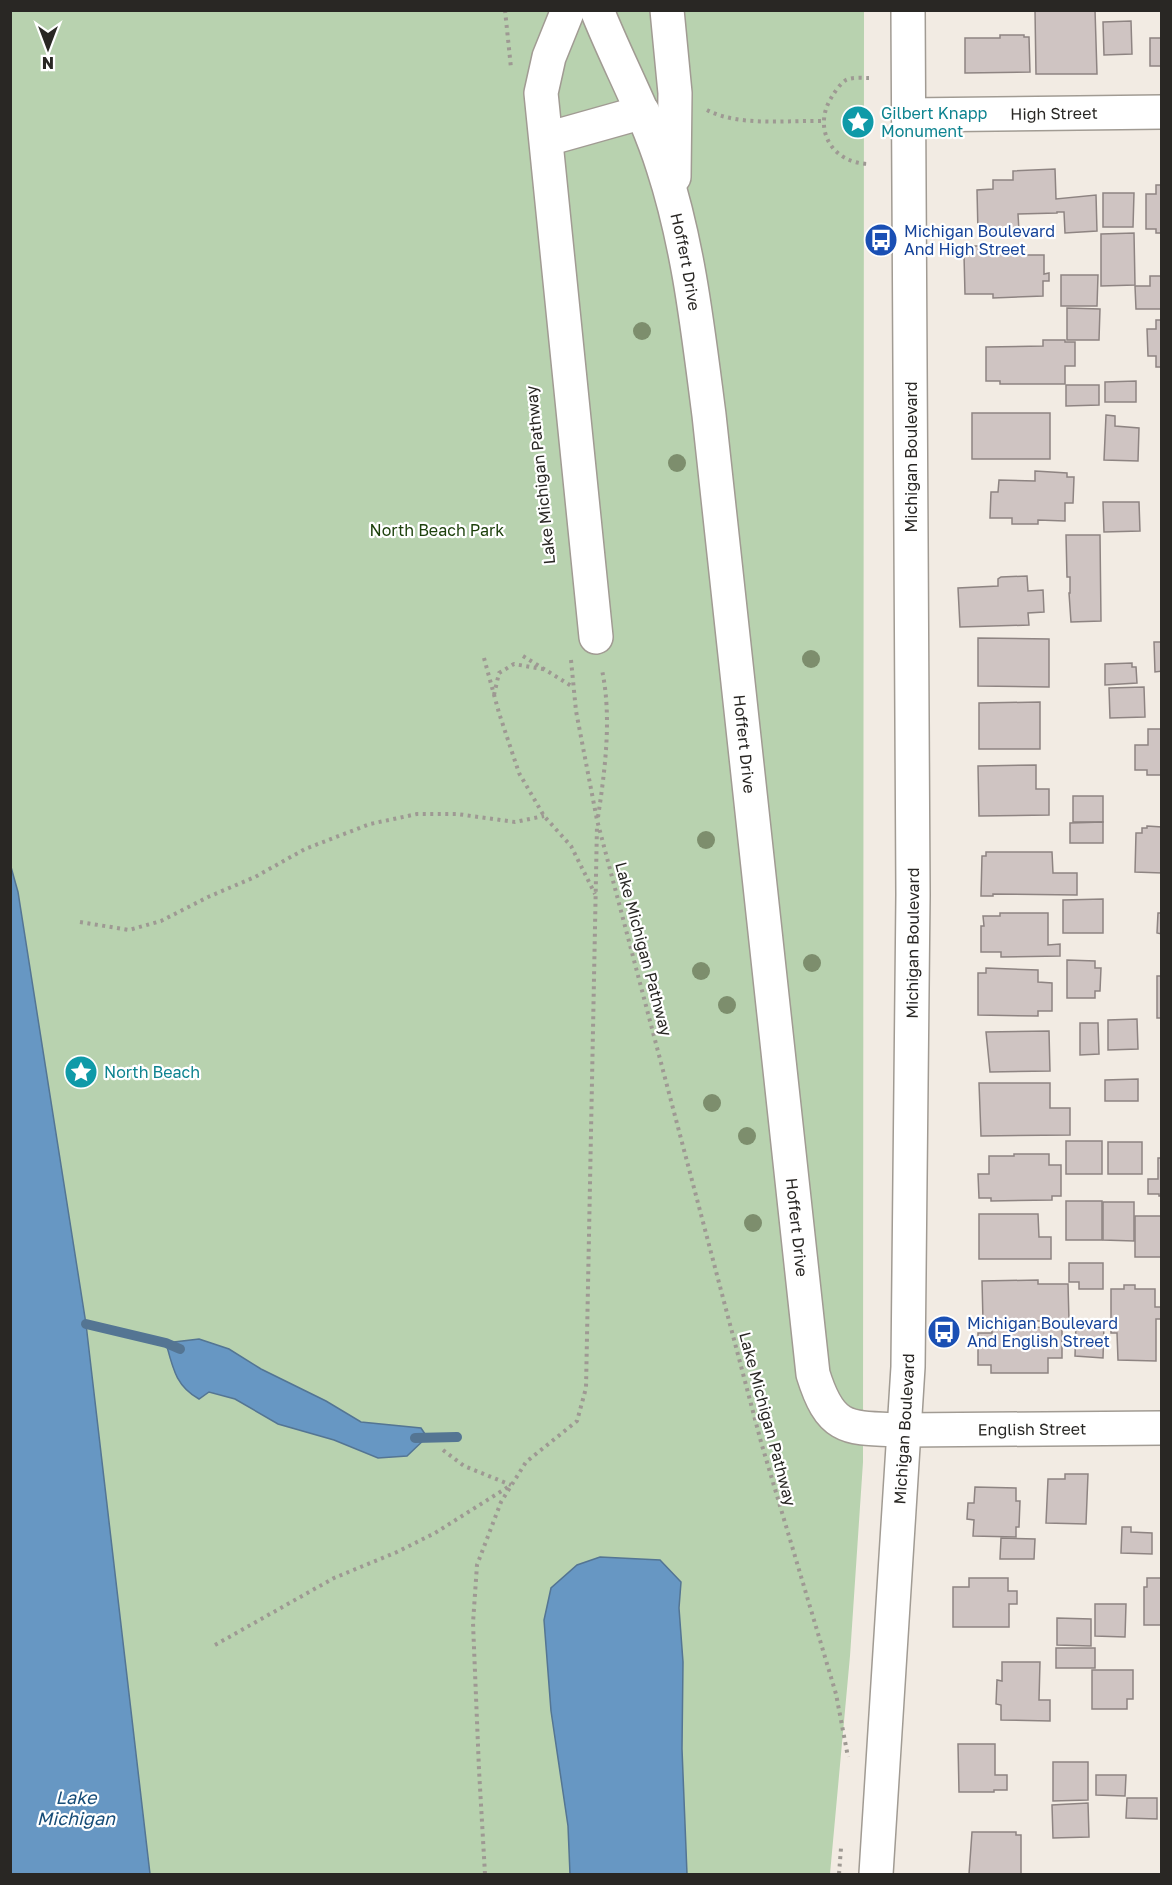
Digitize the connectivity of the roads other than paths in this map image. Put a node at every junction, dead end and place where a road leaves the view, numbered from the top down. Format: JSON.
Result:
{"nodes":[{"id":1,"x":568,"y":10,"type":"edge"},
{"id":2,"x":597,"y":10,"type":"edge"},
{"id":3,"x":667,"y":10,"type":"edge"},
{"id":4,"x":908,"y":10,"type":"edge"},
{"id":5,"x":643,"y":112,"type":"junction"},
{"id":6,"x":1161,"y":112,"type":"edge"},
{"id":7,"x":908,"y":115,"type":"junction"},
{"id":8,"x":547,"y":139,"type":"junction"},
{"id":9,"x":674,"y":203,"type":"junction"},
{"id":10,"x":583,"y":644,"type":"road end"},
{"id":11,"x":1161,"y":1428,"type":"edge"},
{"id":12,"x":903,"y":1430,"type":"junction"},
{"id":13,"x":876,"y":1875,"type":"edge"}],
"edges":[{"from":1,"to":8,"type":"street"},
{"from":2,"to":5,"type":"street","name":"Hoffert Drive"},
{"from":3,"to":9,"type":"street"},
{"from":4,"to":7,"type":"street","name":"Michigan Boulevard"},
{"from":5,"to":8,"type":"street"},
{"from":5,"to":9,"type":"street","name":"Hoffert Drive"},
{"from":6,"to":7,"type":"street","name":"High Street"},
{"from":7,"to":12,"type":"street","name":"Michigan Boulevard"},
{"from":8,"to":10,"type":"street"},
{"from":9,"to":12,"type":"street","name":"Hoffert Drive"},
{"from":11,"to":12,"type":"street","name":"English Street"},
{"from":12,"to":13,"type":"street","name":"Michigan Boulevard"}]}
